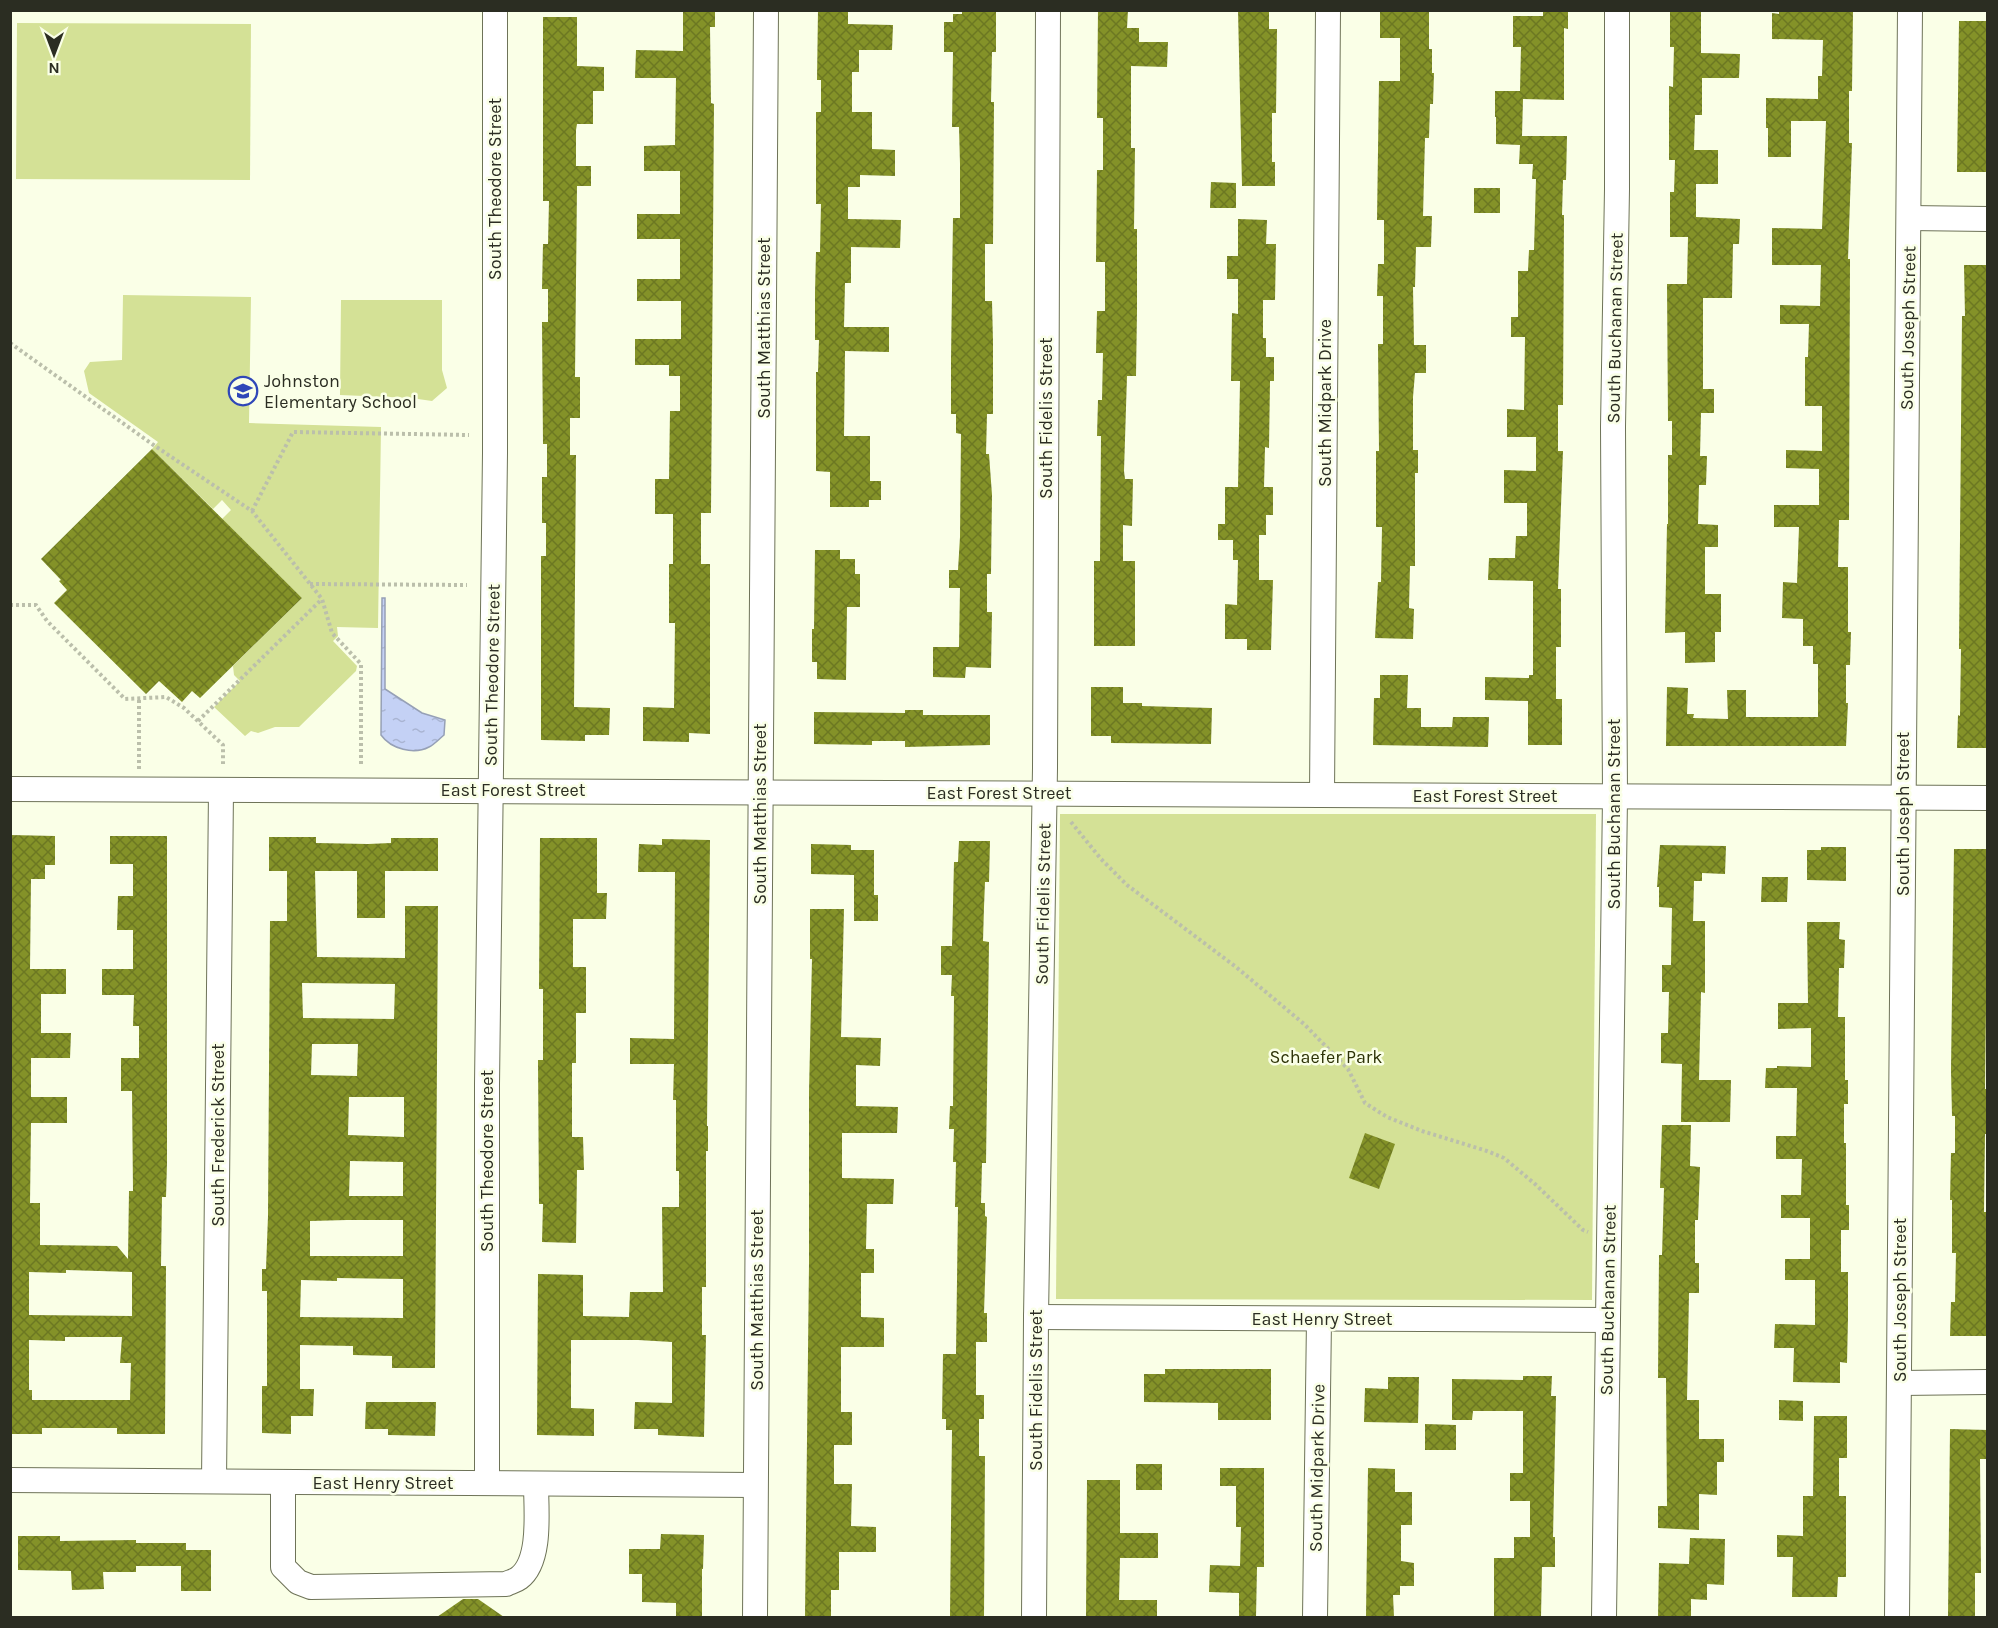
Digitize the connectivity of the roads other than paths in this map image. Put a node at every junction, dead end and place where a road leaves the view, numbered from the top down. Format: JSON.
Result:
{"nodes":[{"id":1,"x":495,"y":10,"type":"edge"},
{"id":2,"x":766,"y":10,"type":"edge"},
{"id":3,"x":1048,"y":10,"type":"edge"},
{"id":4,"x":1328,"y":10,"type":"edge"},
{"id":5,"x":1617,"y":10,"type":"edge"},
{"id":6,"x":1910,"y":10,"type":"edge"},
{"id":7,"x":1909,"y":218,"type":"junction"},
{"id":8,"x":1988,"y":219,"type":"edge"},
{"id":9,"x":10,"y":789,"type":"edge"},
{"id":10,"x":221,"y":790,"type":"junction"},
{"id":11,"x":491,"y":790,"type":"junction"},
{"id":12,"x":760,"y":792,"type":"junction"},
{"id":13,"x":1044,"y":794,"type":"junction"},
{"id":14,"x":1322,"y":795,"type":"junction"},
{"id":15,"x":1615,"y":797,"type":"junction"},
{"id":16,"x":1903,"y":797,"type":"junction"},
{"id":17,"x":1988,"y":798,"type":"edge"},
{"id":18,"x":1036,"y":1317,"type":"junction"},
{"id":19,"x":1319,"y":1319,"type":"junction"},
{"id":20,"x":1607,"y":1320,"type":"junction"},
{"id":21,"x":1988,"y":1382,"type":"edge"},
{"id":22,"x":1900,"y":1383,"type":"junction"},
{"id":23,"x":10,"y":1480,"type":"edge"},
{"id":24,"x":214,"y":1481,"type":"junction"},
{"id":25,"x":283,"y":1482,"type":"junction"},
{"id":26,"x":487,"y":1484,"type":"junction"},
{"id":27,"x":536,"y":1484,"type":"junction"},
{"id":28,"x":755,"y":1485,"type":"junction"},
{"id":29,"x":754,"y":1617,"type":"edge"},
{"id":30,"x":1034,"y":1617,"type":"edge"},
{"id":31,"x":1315,"y":1617,"type":"edge"},
{"id":32,"x":1604,"y":1617,"type":"edge"},
{"id":33,"x":1897,"y":1617,"type":"edge"}],
"edges":[{"from":1,"to":11,"type":"street","name":"South Theodore Street"},
{"from":2,"to":12,"type":"street","name":"South Matthias Street"},
{"from":3,"to":13,"type":"street","name":"South Fidelis Street"},
{"from":4,"to":14,"type":"street","name":"South Midpark Drive"},
{"from":5,"to":15,"type":"street","name":"South Buchanan Street"},
{"from":6,"to":7,"type":"street","name":"South Joseph Street"},
{"from":7,"to":8,"type":"street"},
{"from":7,"to":16,"type":"street","name":"South Joseph Street"},
{"from":9,"to":10,"type":"street","name":"East Forest Street"},
{"from":10,"to":11,"type":"street","name":"East Forest Street"},
{"from":10,"to":24,"type":"street","name":"South Frederick Street"},
{"from":11,"to":12,"type":"street","name":"East Forest Street"},
{"from":11,"to":26,"type":"street","name":"South Theodore Street"},
{"from":12,"to":13,"type":"street","name":"East Forest Street"},
{"from":12,"to":28,"type":"street","name":"South Matthias Street"},
{"from":13,"to":14,"type":"street","name":"East Forest Street"},
{"from":13,"to":18,"type":"street","name":"South Fidelis Street"},
{"from":14,"to":15,"type":"street","name":"East Forest Street"},
{"from":15,"to":16,"type":"street","name":"East Forest Street"},
{"from":15,"to":20,"type":"street","name":"South Buchanan Street"},
{"from":16,"to":17,"type":"street","name":"East Forest Street"},
{"from":16,"to":22,"type":"street","name":"South Joseph Street"},
{"from":18,"to":19,"type":"street","name":"East Henry Street"},
{"from":18,"to":30,"type":"street","name":"South Fidelis Street"},
{"from":19,"to":20,"type":"street","name":"East Henry Street"},
{"from":19,"to":31,"type":"street","name":"South Midpark Drive"},
{"from":20,"to":32,"type":"street","name":"South Buchanan Street"},
{"from":21,"to":22,"type":"street"},
{"from":22,"to":33,"type":"street","name":"South Joseph Street"},
{"from":23,"to":24,"type":"street","name":"East Henry Street"},
{"from":24,"to":25,"type":"street","name":"East Henry Street"},
{"from":25,"to":26,"type":"street","name":"East Henry Street"},
{"from":25,"to":27,"type":"street"},
{"from":26,"to":27,"type":"street","name":"East Henry Street"},
{"from":27,"to":28,"type":"street","name":"East Henry Street"},
{"from":28,"to":29,"type":"street","name":"South Matthias Street"}]}
